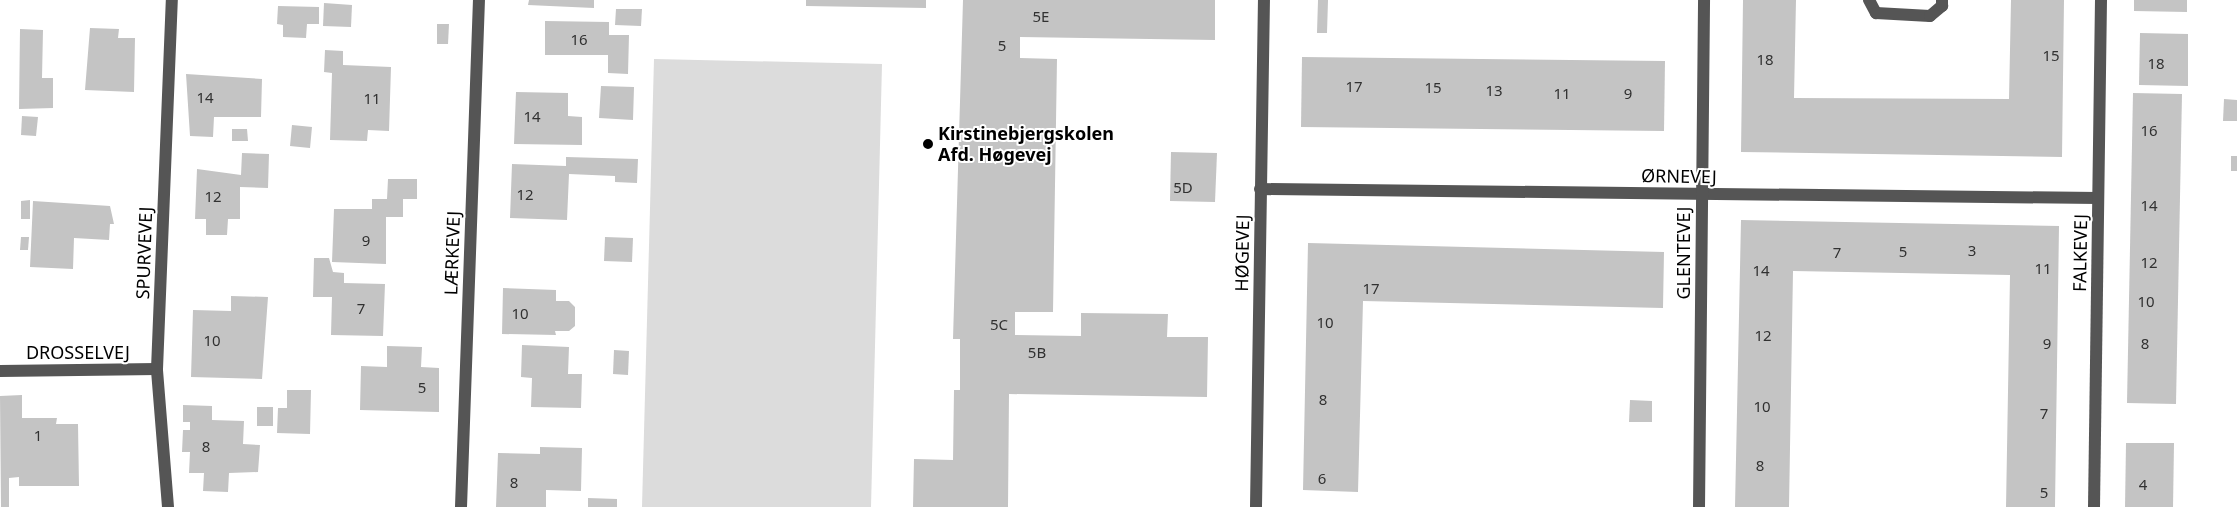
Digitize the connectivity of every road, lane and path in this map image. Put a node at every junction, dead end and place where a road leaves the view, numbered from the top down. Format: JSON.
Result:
{"nodes":[{"id":1,"x":172,"y":0,"type":"edge"},
{"id":2,"x":478,"y":0,"type":"edge"},
{"id":3,"x":1264,"y":0,"type":"edge"},
{"id":4,"x":1704,"y":0,"type":"edge"},
{"id":5,"x":1869,"y":0,"type":"edge"},
{"id":6,"x":1942,"y":0,"type":"edge"},
{"id":7,"x":2101,"y":0,"type":"edge"},
{"id":8,"x":1260,"y":189,"type":"junction"},
{"id":9,"x":1701,"y":194,"type":"junction"},
{"id":10,"x":2098,"y":198,"type":"junction"},
{"id":11,"x":157,"y":369,"type":"junction"},
{"id":12,"x":0,"y":370,"type":"edge"},
{"id":13,"x":168,"y":507,"type":"edge"},
{"id":14,"x":461,"y":507,"type":"edge"},
{"id":15,"x":1256,"y":507,"type":"edge"},
{"id":16,"x":1699,"y":507,"type":"edge"},
{"id":17,"x":2094,"y":507,"type":"edge"}],
"edges":[{"from":1,"to":11,"type":"street","name":"SPURVEVEJ"},
{"from":2,"to":14,"type":"street","name":"LÆRKEVEJ"},
{"from":3,"to":8,"type":"street","name":"HØGEVEJ"},
{"from":4,"to":9,"type":"street","name":"GLENTEVEJ"},
{"from":5,"to":6,"type":"street"},
{"from":7,"to":10,"type":"street","name":"FALKEVEJ"},
{"from":8,"to":9,"type":"street","name":"ØRNEVEJ"},
{"from":8,"to":15,"type":"street","name":"HØGEVEJ"},
{"from":9,"to":10,"type":"street","name":"ØRNEVEJ"},
{"from":9,"to":16,"type":"street","name":"GLENTEVEJ"},
{"from":10,"to":17,"type":"street","name":"FALKEVEJ"},
{"from":11,"to":12,"type":"street","name":"DROSSELVEJ"},
{"from":11,"to":13,"type":"street","name":"SPURVEVEJ"}]}
